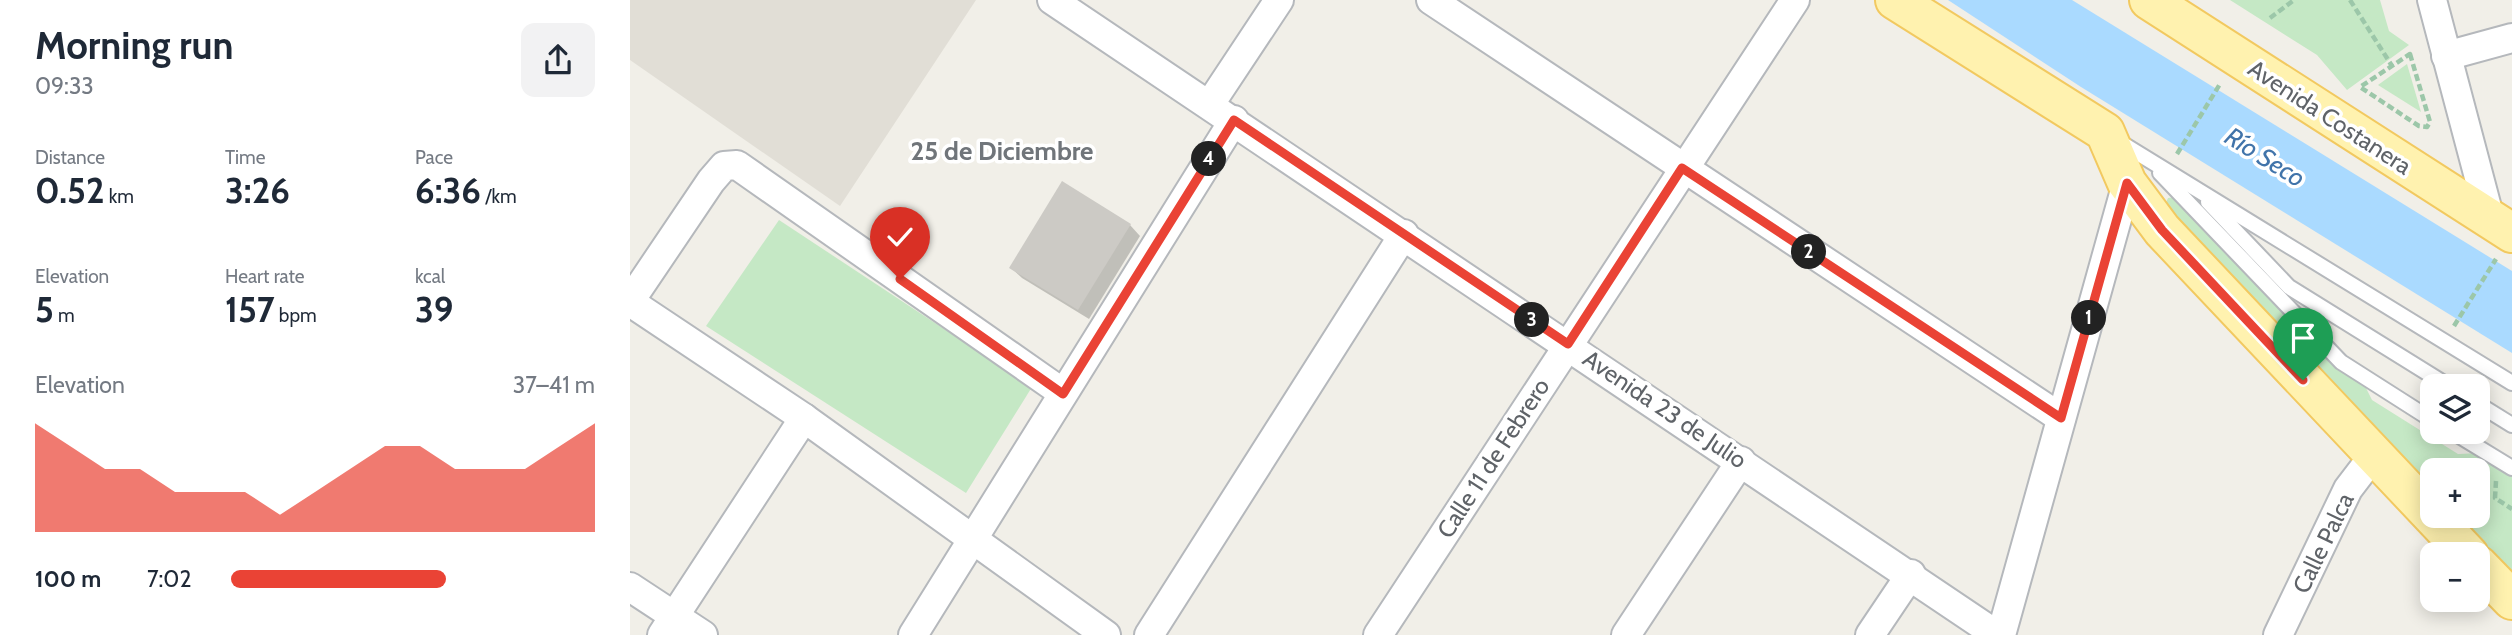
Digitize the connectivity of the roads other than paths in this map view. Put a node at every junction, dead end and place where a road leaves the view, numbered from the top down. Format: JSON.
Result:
{"nodes":[{"id":1,"x":1052,"y":0,"type":"edge"},
{"id":2,"x":1279,"y":0,"type":"edge"},
{"id":3,"x":1431,"y":0,"type":"edge"},
{"id":4,"x":1794,"y":0,"type":"edge"},
{"id":5,"x":1895,"y":0,"type":"edge"},
{"id":6,"x":2149,"y":0,"type":"edge"},
{"id":7,"x":2432,"y":0,"type":"edge"},
{"id":8,"x":2512,"y":38,"type":"edge"},
{"id":9,"x":2446,"y":56,"type":"junction"},
{"id":10,"x":1210,"y":104,"type":"junction"},
{"id":11,"x":1234,"y":120,"type":"junction"},
{"id":12,"x":1682,"y":168,"type":"junction"},
{"id":13,"x":2136,"y":170,"type":"junction"},
{"id":14,"x":2192,"y":186,"type":"junction"},
{"id":15,"x":1404,"y":234,"type":"junction"},
{"id":16,"x":2500,"y":236,"type":"edge"},
{"id":17,"x":630,"y":301,"type":"edge"},
{"id":18,"x":1568,"y":344,"type":"junction"},
{"id":19,"x":2429,"y":374,"type":"edge"},
{"id":20,"x":2512,"y":383,"type":"edge"},
{"id":21,"x":1063,"y":394,"type":"junction"},
{"id":22,"x":2420,"y":411,"type":"edge"},
{"id":23,"x":2490,"y":411,"type":"edge"},
{"id":24,"x":804,"y":418,"type":"junction"},
{"id":25,"x":2061,"y":418,"type":"junction"},
{"id":26,"x":2512,"y":425,"type":"edge"},
{"id":27,"x":2473,"y":444,"type":"edge"},
{"id":28,"x":2374,"y":455,"type":"junction"},
{"id":29,"x":1741,"y":461,"type":"junction"},
{"id":30,"x":2512,"y":468,"type":"edge"},
{"id":31,"x":972,"y":540,"type":"junction"},
{"id":32,"x":2457,"y":542,"type":"edge"},
{"id":33,"x":1911,"y":574,"type":"junction"},
{"id":34,"x":2490,"y":577,"type":"edge"},
{"id":35,"x":630,"y":587,"type":"edge"},
{"id":36,"x":2512,"y":600,"type":"edge"},
{"id":37,"x":668,"y":626,"type":"edge"},
{"id":38,"x":702,"y":635,"type":"edge"},
{"id":39,"x":913,"y":635,"type":"edge"},
{"id":40,"x":1106,"y":635,"type":"edge"},
{"id":41,"x":1149,"y":635,"type":"edge"},
{"id":42,"x":1378,"y":635,"type":"edge"},
{"id":43,"x":1626,"y":635,"type":"edge"},
{"id":44,"x":1870,"y":635,"type":"edge"},
{"id":45,"x":1999,"y":635,"type":"edge"},
{"id":46,"x":2278,"y":635,"type":"edge"}],
"edges":[{"from":1,"to":10,"type":"street","name":"Avenida 23 de Julio"},
{"from":2,"to":10,"type":"street"},
{"from":3,"to":12,"type":"street"},
{"from":4,"to":12,"type":"street","name":"Calle 11 de Febrero"},
{"from":5,"to":13,"type":"main road"},
{"from":6,"to":16,"type":"main road","name":"Avenida Costanera"},
{"from":7,"to":9,"type":"street"},
{"from":8,"to":9,"type":"street"},
{"from":9,"to":16,"type":"street"},
{"from":10,"to":11,"type":"street","name":"Avenida 23 de Julio"},
{"from":11,"to":15,"type":"street","name":"Avenida 23 de Julio"},
{"from":11,"to":21,"type":"street"},
{"from":12,"to":18,"type":"street","name":"Calle 11 de Febrero"},
{"from":12,"to":25,"type":"street"},
{"from":13,"to":14,"type":"lane"},
{"from":13,"to":22,"type":"lane"},
{"from":13,"to":25,"type":"street"},
{"from":13,"to":28,"type":"main road"},
{"from":14,"to":19,"type":"lane"},
{"from":14,"to":20,"type":"lane"},
{"from":15,"to":18,"type":"street","name":"Avenida 23 de Julio"},
{"from":15,"to":41,"type":"street"},
{"from":17,"to":21,"type":"street"},
{"from":17,"to":24,"type":"street"},
{"from":18,"to":29,"type":"street","name":"Avenida 23 de Julio"},
{"from":18,"to":42,"type":"street","name":"Calle 11 de Febrero"},
{"from":21,"to":31,"type":"street"},
{"from":23,"to":26,"type":"lane"},
{"from":24,"to":31,"type":"street"},
{"from":24,"to":37,"type":"street"},
{"from":25,"to":45,"type":"street"},
{"from":27,"to":30,"type":"lane"},
{"from":28,"to":32,"type":"main road"},
{"from":28,"to":46,"type":"street","name":"Calle Palca"},
{"from":29,"to":33,"type":"street","name":"Avenida 23 de Julio"},
{"from":29,"to":43,"type":"street"},
{"from":31,"to":39,"type":"street"},
{"from":31,"to":40,"type":"street"},
{"from":33,"to":44,"type":"street"},
{"from":33,"to":45,"type":"street","name":"Avenida 23 de Julio"},
{"from":34,"to":36,"type":"main road"},
{"from":35,"to":37,"type":"street"},
{"from":37,"to":38,"type":"street"}]}
